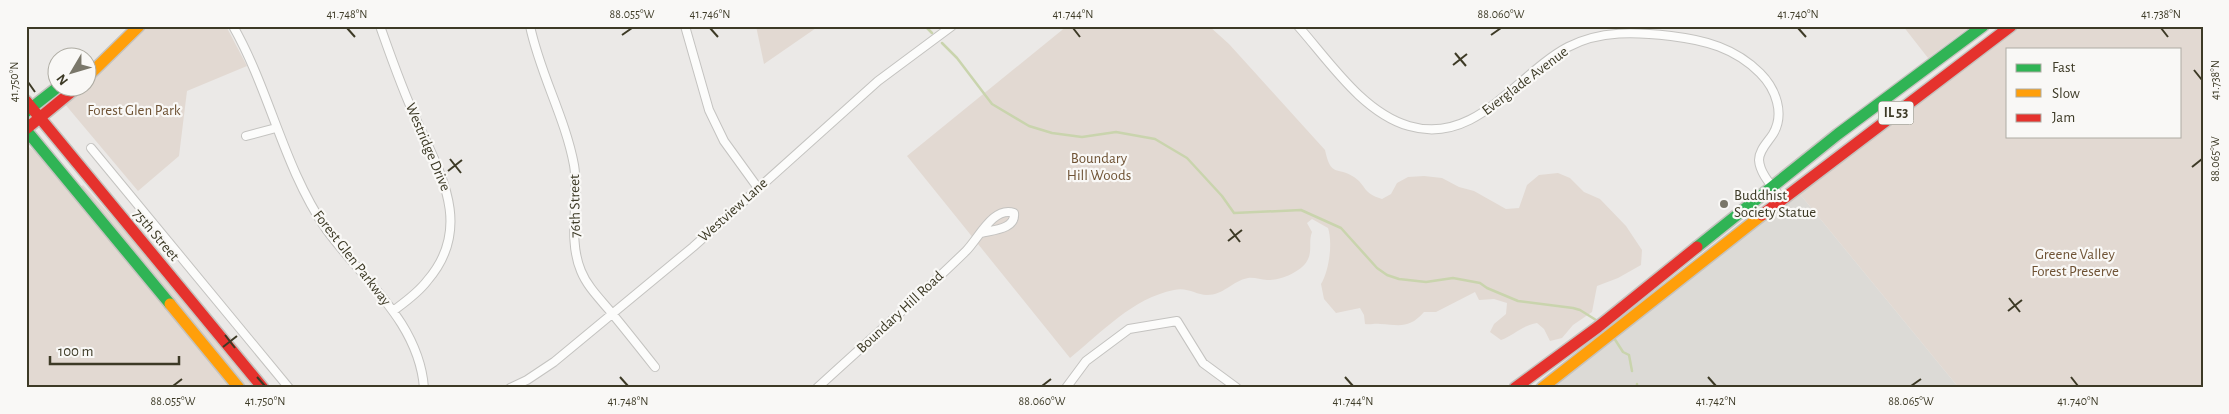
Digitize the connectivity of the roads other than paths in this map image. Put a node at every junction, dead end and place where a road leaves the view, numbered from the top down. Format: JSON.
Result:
{"nodes":[{"id":1,"x":139,"y":26,"type":"edge"},
{"id":2,"x":233,"y":26,"type":"edge"},
{"id":3,"x":380,"y":26,"type":"edge"},
{"id":4,"x":530,"y":26,"type":"edge"},
{"id":5,"x":685,"y":26,"type":"edge"},
{"id":6,"x":952,"y":26,"type":"edge"},
{"id":7,"x":1298,"y":26,"type":"edge"},
{"id":8,"x":1983,"y":26,"type":"edge"},
{"id":9,"x":2011,"y":26,"type":"edge"},
{"id":10,"x":105,"y":57,"type":"junction"},
{"id":11,"x":98,"y":61,"type":"edge"},
{"id":12,"x":98,"y":65,"type":"edge"},
{"id":13,"x":48,"y":94,"type":"edge"},
{"id":14,"x":64,"y":98,"type":"edge"},
{"id":15,"x":28,"y":107,"type":"edge"},
{"id":16,"x":40,"y":118,"type":"junction"},
{"id":17,"x":276,"y":128,"type":"junction"},
{"id":18,"x":26,"y":129,"type":"edge"},
{"id":19,"x":246,"y":136,"type":"dead end"},
{"id":20,"x":91,"y":148,"type":"dead end"},
{"id":21,"x":1772,"y":186,"type":"junction"},
{"id":22,"x":758,"y":188,"type":"junction"},
{"id":23,"x":1782,"y":199,"type":"junction"},
{"id":24,"x":981,"y":233,"type":"dead end"},
{"id":25,"x":393,"y":311,"type":"junction"},
{"id":26,"x":612,"y":314,"type":"junction"},
{"id":27,"x":655,"y":367,"type":"dead end"},
{"id":28,"x":239,"y":388,"type":"edge"},
{"id":29,"x":263,"y":388,"type":"edge"},
{"id":30,"x":288,"y":388,"type":"edge"},
{"id":31,"x":424,"y":388,"type":"edge"},
{"id":32,"x":510,"y":388,"type":"edge"},
{"id":33,"x":817,"y":388,"type":"edge"},
{"id":34,"x":1066,"y":388,"type":"edge"},
{"id":35,"x":1237,"y":388,"type":"edge"},
{"id":36,"x":1515,"y":388,"type":"edge"},
{"id":37,"x":1542,"y":388,"type":"edge"}],
"edges":[{"from":1,"to":10,"type":"main road"},
{"from":2,"to":17,"type":"street","name":"Forest Glen Parkway"},
{"from":3,"to":25,"type":"street","name":"Westridge Drive"},
{"from":4,"to":26,"type":"street","name":"76th Street"},
{"from":5,"to":22,"type":"street"},
{"from":6,"to":22,"type":"street","name":"Westview Lane"},
{"from":7,"to":21,"type":"street","name":"Everglade Avenue"},
{"from":8,"to":21,"type":"main road","number":"IL 53"},
{"from":9,"to":23,"type":"main road","number":"IL 53"},
{"from":10,"to":11,"type":"main road"},
{"from":10,"to":12,"type":"main road"},
{"from":13,"to":15,"type":"main road"},
{"from":14,"to":16,"type":"main road"},
{"from":15,"to":16,"type":"main road","name":"75th Street"},
{"from":16,"to":18,"type":"main road"},
{"from":16,"to":29,"type":"main road","name":"75th Street"},
{"from":17,"to":19,"type":"street"},
{"from":17,"to":25,"type":"street","name":"Forest Glen Parkway"},
{"from":18,"to":28,"type":"main road"},
{"from":20,"to":30,"type":"street"},
{"from":21,"to":23,"type":"street","name":"Everglade Avenue"},
{"from":21,"to":36,"type":"main road","number":"IL 53"},
{"from":22,"to":26,"type":"street","name":"Westview Lane"},
{"from":23,"to":37,"type":"main road","number":"IL 53"},
{"from":24,"to":33,"type":"street","name":"Boundary Hill Road"},
{"from":25,"to":31,"type":"street","name":"Forest Glen Parkway"},
{"from":26,"to":27,"type":"street","name":"76th Street"},
{"from":26,"to":32,"type":"street","name":"Westview Lane"},
{"from":34,"to":35,"type":"street"}]}
